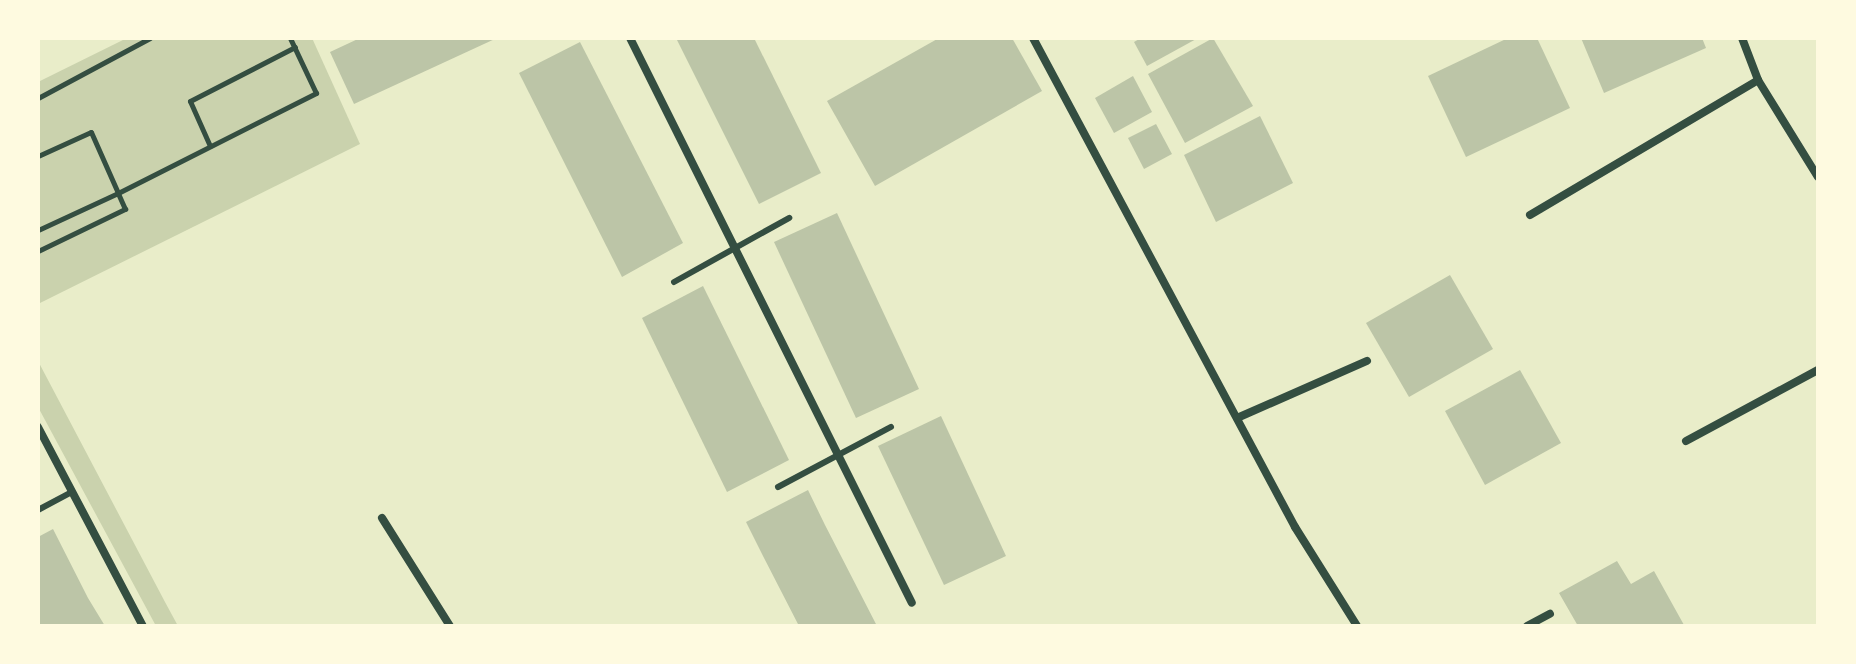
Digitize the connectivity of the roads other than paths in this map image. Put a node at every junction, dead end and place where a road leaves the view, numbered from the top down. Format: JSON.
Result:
{"nodes":[{"id":1,"x":630,"y":38,"type":"edge"},
{"id":2,"x":1033,"y":38,"type":"edge"},
{"id":3,"x":1742,"y":38,"type":"edge"},
{"id":4,"x":1758,"y":80,"type":"junction"},
{"id":5,"x":1818,"y":177,"type":"edge"},
{"id":6,"x":1530,"y":215,"type":"dead end"},
{"id":7,"x":789,"y":218,"type":"dead end"},
{"id":8,"x":735,"y":249,"type":"junction"},
{"id":9,"x":674,"y":282,"type":"dead end"},
{"id":10,"x":1367,"y":361,"type":"dead end"},
{"id":11,"x":1818,"y":370,"type":"edge"},
{"id":12,"x":1237,"y":418,"type":"junction"},
{"id":13,"x":38,"y":427,"type":"edge"},
{"id":14,"x":891,"y":427,"type":"dead end"},
{"id":15,"x":1686,"y":441,"type":"dead end"},
{"id":16,"x":838,"y":455,"type":"junction"},
{"id":17,"x":778,"y":487,"type":"dead end"},
{"id":18,"x":72,"y":492,"type":"junction"},
{"id":19,"x":38,"y":510,"type":"edge"},
{"id":20,"x":382,"y":518,"type":"dead end"},
{"id":21,"x":912,"y":603,"type":"dead end"},
{"id":22,"x":1550,"y":614,"type":"dead end"},
{"id":23,"x":143,"y":626,"type":"edge"},
{"id":24,"x":450,"y":626,"type":"edge"},
{"id":25,"x":1357,"y":626,"type":"edge"},
{"id":26,"x":1527,"y":626,"type":"edge"}],
"edges":[{"from":1,"to":8,"type":"street"},
{"from":2,"to":12,"type":"street"},
{"from":3,"to":4,"type":"street"},
{"from":4,"to":5,"type":"street"},
{"from":4,"to":6,"type":"street"},
{"from":7,"to":8,"type":"lane"},
{"from":8,"to":9,"type":"lane"},
{"from":8,"to":16,"type":"street"},
{"from":10,"to":12,"type":"street"},
{"from":11,"to":15,"type":"street"},
{"from":12,"to":25,"type":"street"},
{"from":13,"to":18,"type":"street"},
{"from":14,"to":16,"type":"lane"},
{"from":16,"to":17,"type":"lane"},
{"from":16,"to":21,"type":"street"},
{"from":18,"to":19,"type":"lane"},
{"from":18,"to":23,"type":"street"},
{"from":20,"to":24,"type":"street"},
{"from":22,"to":26,"type":"street"}]}
